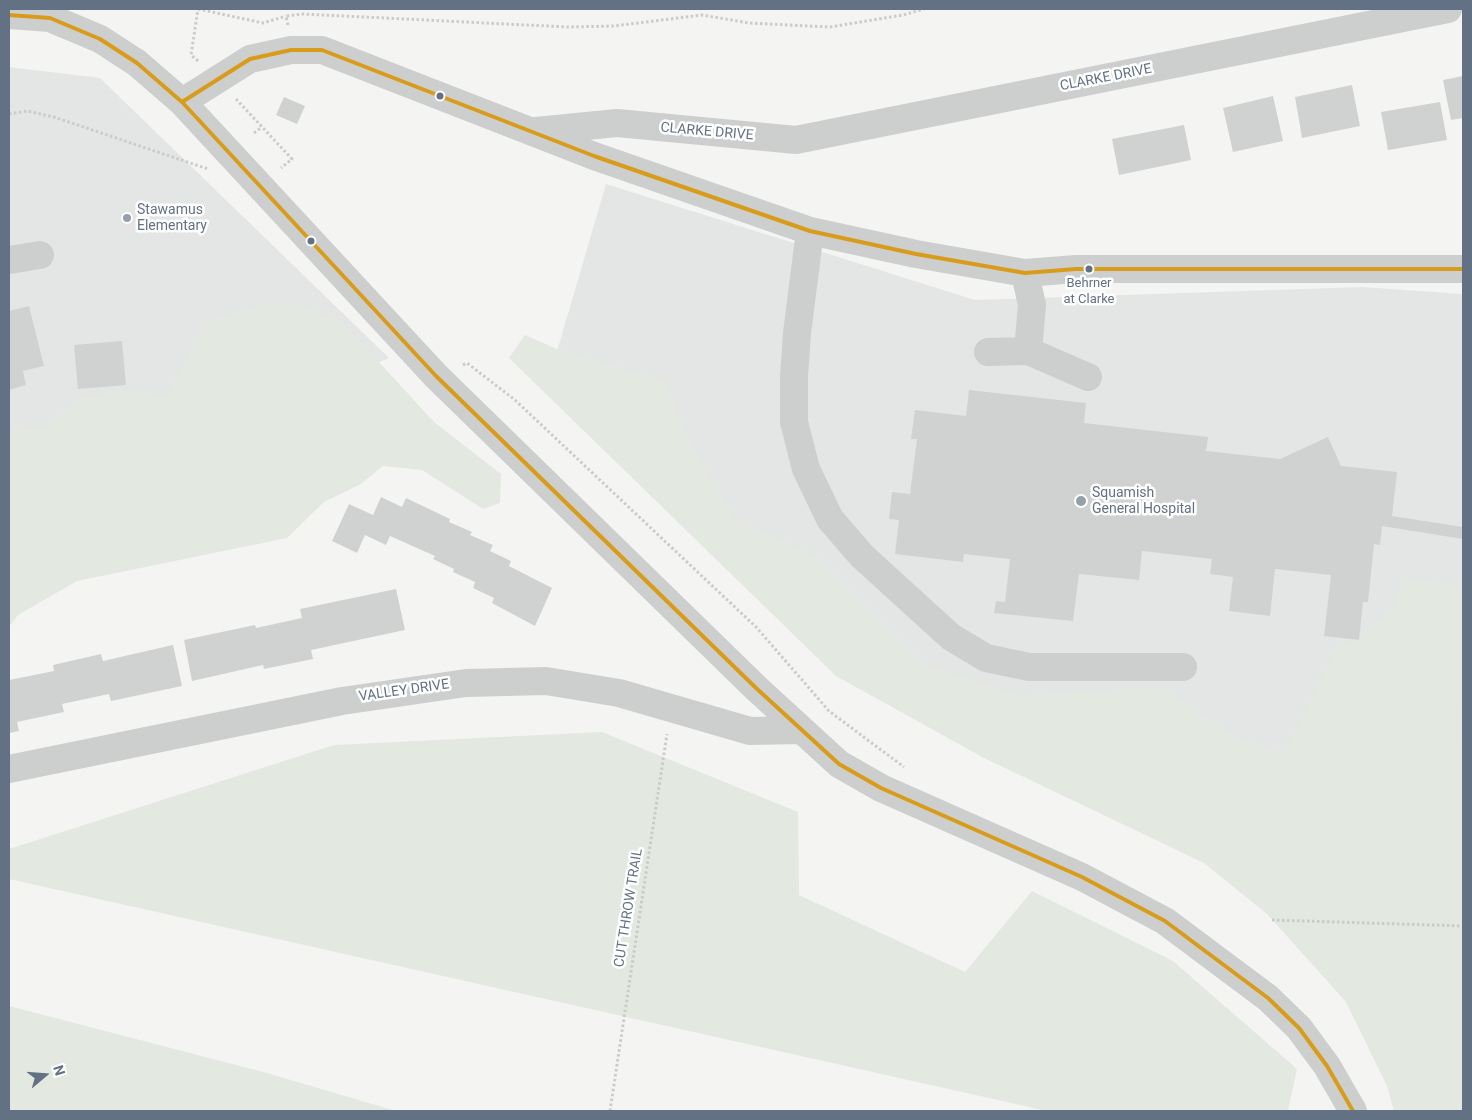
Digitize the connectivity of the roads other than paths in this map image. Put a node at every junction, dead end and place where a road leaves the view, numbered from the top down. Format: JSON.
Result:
{"nodes":[{"id":1,"x":1446,"y":9,"type":"edge"},
{"id":2,"x":9,"y":15,"type":"edge"},
{"id":3,"x":182,"y":102,"type":"junction"},
{"id":4,"x":529,"y":131,"type":"junction"},
{"id":5,"x":810,"y":231,"type":"junction"},
{"id":6,"x":40,"y":255,"type":"dead end"},
{"id":7,"x":9,"y":260,"type":"edge"},
{"id":8,"x":1463,"y":269,"type":"edge"},
{"id":9,"x":1025,"y":273,"type":"junction"},
{"id":10,"x":1028,"y":350,"type":"junction"},
{"id":11,"x":988,"y":352,"type":"dead end"},
{"id":12,"x":1088,"y":377,"type":"dead end"},
{"id":13,"x":1183,"y":667,"type":"dead end"},
{"id":14,"x":801,"y":730,"type":"junction"},
{"id":15,"x":9,"y":769,"type":"edge"},
{"id":16,"x":1353,"y":1111,"type":"edge"}],
"edges":[{"from":1,"to":4,"type":"street","name":"CLARKE DRIVE"},
{"from":2,"to":3,"type":"street"},
{"from":3,"to":4,"type":"street","name":"CLARKE DRIVE"},
{"from":3,"to":14,"type":"street"},
{"from":4,"to":5,"type":"street"},
{"from":5,"to":9,"type":"street"},
{"from":5,"to":13,"type":"street"},
{"from":6,"to":7,"type":"street"},
{"from":8,"to":9,"type":"street"},
{"from":9,"to":10,"type":"street"},
{"from":10,"to":11,"type":"street"},
{"from":10,"to":12,"type":"street"},
{"from":14,"to":15,"type":"street","name":"VALLEY DRIVE"},
{"from":14,"to":16,"type":"street"}]}
